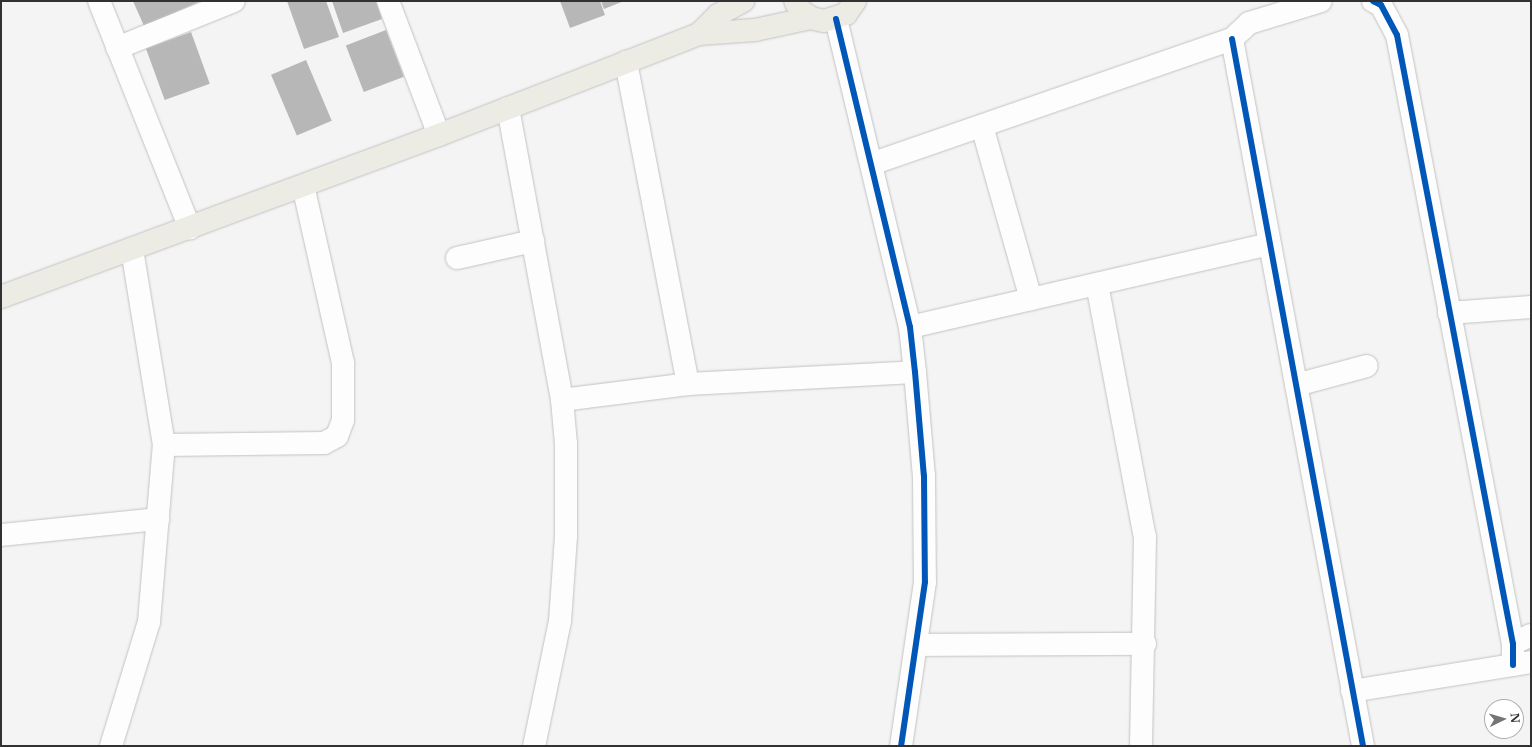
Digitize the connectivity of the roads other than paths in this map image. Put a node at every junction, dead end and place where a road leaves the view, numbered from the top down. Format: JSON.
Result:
{"nodes":[{"id":1,"x":99,"y":1,"type":"edge"},
{"id":2,"x":234,"y":1,"type":"edge"},
{"id":3,"x":388,"y":1,"type":"edge"},
{"id":4,"x":743,"y":1,"type":"edge"},
{"id":5,"x":795,"y":1,"type":"edge"},
{"id":6,"x":855,"y":1,"type":"edge"},
{"id":7,"x":1321,"y":1,"type":"edge"},
{"id":8,"x":1373,"y":1,"type":"edge"},
{"id":9,"x":811,"y":18,"type":"junction"},
{"id":10,"x":836,"y":19,"type":"junction"},
{"id":11,"x":699,"y":34,"type":"junction"},
{"id":12,"x":1232,"y":39,"type":"junction"},
{"id":13,"x":117,"y":48,"type":"junction"},
{"id":14,"x":626,"y":62,"type":"junction"},
{"id":15,"x":508,"y":108,"type":"junction"},
{"id":16,"x":982,"y":126,"type":"junction"},
{"id":17,"x":439,"y":135,"type":"junction"},
{"id":18,"x":871,"y":164,"type":"junction"},
{"id":19,"x":303,"y":186,"type":"junction"},
{"id":20,"x":190,"y":229,"type":"junction"},
{"id":21,"x":533,"y":241,"type":"junction"},
{"id":22,"x":1270,"y":244,"type":"junction"},
{"id":23,"x":132,"y":249,"type":"junction"},
{"id":24,"x":457,"y":258,"type":"dead end"},
{"id":25,"x":1097,"y":284,"type":"junction"},
{"id":26,"x":1,"y":297,"type":"edge"},
{"id":27,"x":1031,"y":299,"type":"junction"},
{"id":28,"x":1531,"y":307,"type":"edge"},
{"id":29,"x":1449,"y":313,"type":"junction"},
{"id":30,"x":910,"y":327,"type":"junction"},
{"id":31,"x":1367,"y":366,"type":"dead end"},
{"id":32,"x":915,"y":372,"type":"junction"},
{"id":33,"x":688,"y":384,"type":"junction"},
{"id":34,"x":1296,"y":385,"type":"junction"},
{"id":35,"x":562,"y":400,"type":"junction"},
{"id":36,"x":164,"y":445,"type":"junction"},
{"id":37,"x":158,"y":519,"type":"junction"},
{"id":38,"x":1,"y":535,"type":"edge"},
{"id":39,"x":1145,"y":644,"type":"junction"},
{"id":40,"x":918,"y":645,"type":"junction"},
{"id":41,"x":1522,"y":651,"type":"edge"},
{"id":42,"x":1352,"y":691,"type":"junction"},
{"id":43,"x":111,"y":746,"type":"edge"},
{"id":44,"x":534,"y":746,"type":"edge"},
{"id":45,"x":901,"y":746,"type":"edge"},
{"id":46,"x":1141,"y":746,"type":"edge"},
{"id":47,"x":1362,"y":746,"type":"edge"}],
"edges":[{"from":1,"to":13,"type":"street"},
{"from":2,"to":13,"type":"street"},
{"from":3,"to":17,"type":"street"},
{"from":4,"to":11,"type":"main road"},
{"from":5,"to":9,"type":"main road"},
{"from":6,"to":10,"type":"main road"},
{"from":7,"to":12,"type":"street"},
{"from":8,"to":29,"type":"street"},
{"from":9,"to":10,"type":"main road"},
{"from":9,"to":11,"type":"main road"},
{"from":10,"to":18,"type":"street"},
{"from":11,"to":14,"type":"main road"},
{"from":12,"to":16,"type":"street"},
{"from":12,"to":22,"type":"street"},
{"from":13,"to":20,"type":"street"},
{"from":14,"to":15,"type":"main road"},
{"from":14,"to":33,"type":"street"},
{"from":15,"to":17,"type":"main road"},
{"from":15,"to":21,"type":"street"},
{"from":16,"to":18,"type":"street"},
{"from":16,"to":27,"type":"street"},
{"from":17,"to":19,"type":"main road"},
{"from":18,"to":30,"type":"street"},
{"from":19,"to":20,"type":"main road"},
{"from":19,"to":36,"type":"street"},
{"from":20,"to":23,"type":"main road"},
{"from":21,"to":24,"type":"street"},
{"from":21,"to":35,"type":"street"},
{"from":22,"to":25,"type":"street"},
{"from":22,"to":34,"type":"street"},
{"from":23,"to":26,"type":"main road"},
{"from":23,"to":36,"type":"street"},
{"from":25,"to":27,"type":"street"},
{"from":25,"to":39,"type":"street"},
{"from":27,"to":30,"type":"street"},
{"from":28,"to":29,"type":"street"},
{"from":29,"to":41,"type":"street"},
{"from":30,"to":32,"type":"street"},
{"from":31,"to":34,"type":"street"},
{"from":32,"to":33,"type":"street"},
{"from":32,"to":40,"type":"street"},
{"from":33,"to":35,"type":"street"},
{"from":34,"to":42,"type":"street"},
{"from":35,"to":44,"type":"street"},
{"from":36,"to":37,"type":"street"},
{"from":37,"to":38,"type":"street"},
{"from":37,"to":43,"type":"street"},
{"from":39,"to":40,"type":"street"},
{"from":39,"to":46,"type":"street"},
{"from":40,"to":45,"type":"street"},
{"from":41,"to":42,"type":"street"},
{"from":42,"to":47,"type":"street"}]}
